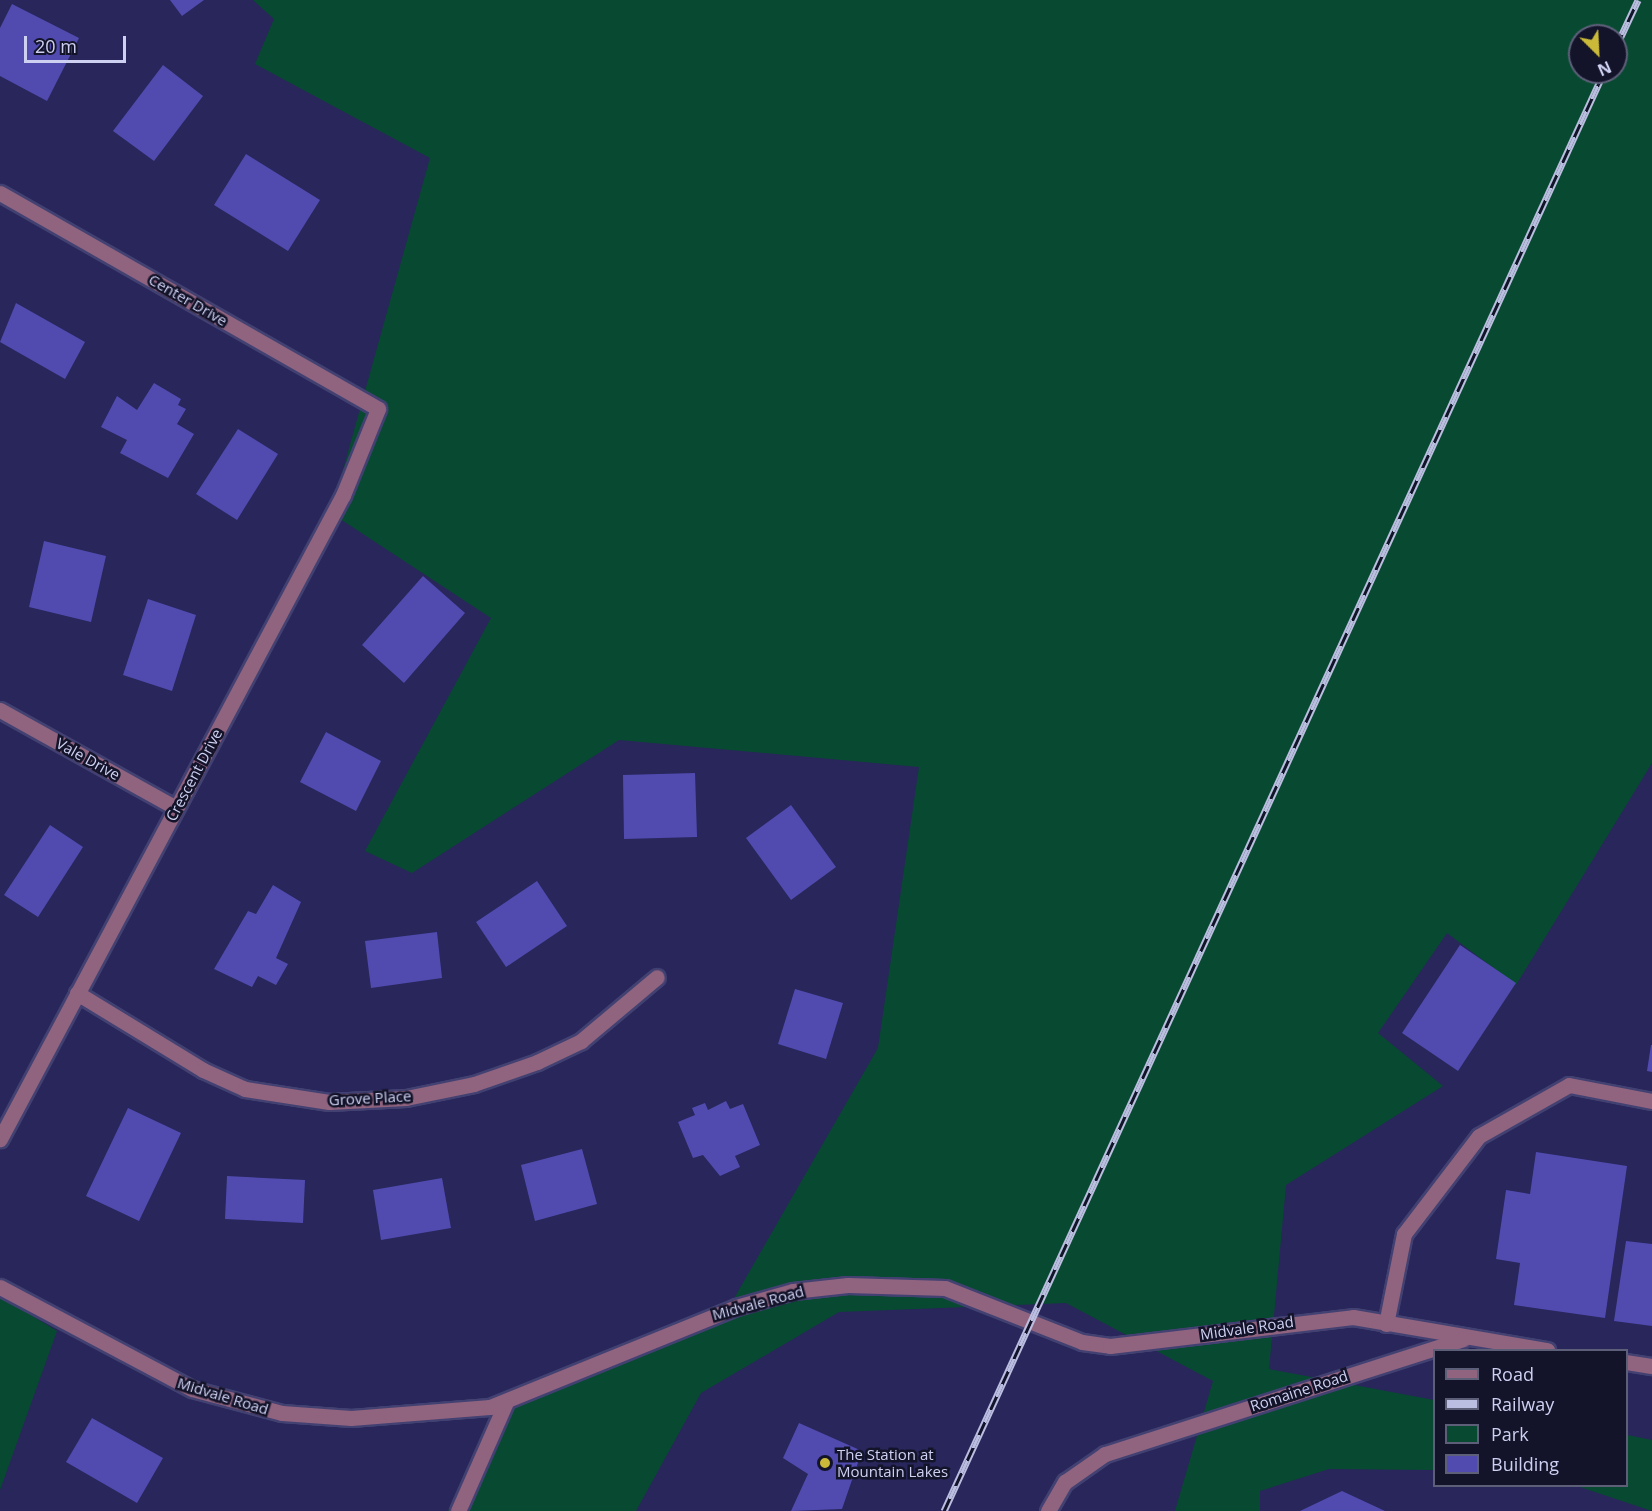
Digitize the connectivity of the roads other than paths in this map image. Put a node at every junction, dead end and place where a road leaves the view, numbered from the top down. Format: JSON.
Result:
{"nodes":[{"id":1,"x":0,"y":193,"type":"edge"},
{"id":2,"x":375,"y":407,"type":"joint"},
{"id":3,"x":0,"y":710,"type":"edge"},
{"id":4,"x":176,"y":807,"type":"junction"},
{"id":5,"x":657,"y":977,"type":"dead end"},
{"id":6,"x":77,"y":993,"type":"junction"},
{"id":7,"x":1652,"y":1101,"type":"edge"},
{"id":8,"x":0,"y":1139,"type":"edge"},
{"id":9,"x":0,"y":1287,"type":"edge"},
{"id":10,"x":1386,"y":1323,"type":"junction"},
{"id":11,"x":1464,"y":1338,"type":"junction"},
{"id":12,"x":1540,"y":1349,"type":"edge"},
{"id":13,"x":1628,"y":1362,"type":"edge"},
{"id":14,"x":1652,"y":1366,"type":"edge"},
{"id":15,"x":506,"y":1402,"type":"junction"},
{"id":16,"x":459,"y":1511,"type":"edge"},
{"id":17,"x":1048,"y":1511,"type":"edge"}],
"edges":[{"from":1,"to":2,"type":"street","name":"Center Drive"},
{"from":2,"to":4,"type":"street","name":"Crescent Drive"},
{"from":3,"to":4,"type":"street","name":"Vale Drive"},
{"from":4,"to":6,"type":"street","name":"Crescent Drive"},
{"from":5,"to":6,"type":"street","name":"Grove Place"},
{"from":6,"to":8,"type":"street","name":"Crescent Drive"},
{"from":7,"to":10,"type":"street"},
{"from":9,"to":15,"type":"street","name":"Midvale Road"},
{"from":10,"to":11,"type":"street","name":"Midvale Road"},
{"from":10,"to":15,"type":"street","name":"Midvale Road"},
{"from":11,"to":12,"type":"street","name":"Midvale Road"},
{"from":11,"to":17,"type":"street","name":"Romaine Road"},
{"from":13,"to":14,"type":"street"},
{"from":15,"to":16,"type":"street"}]}
